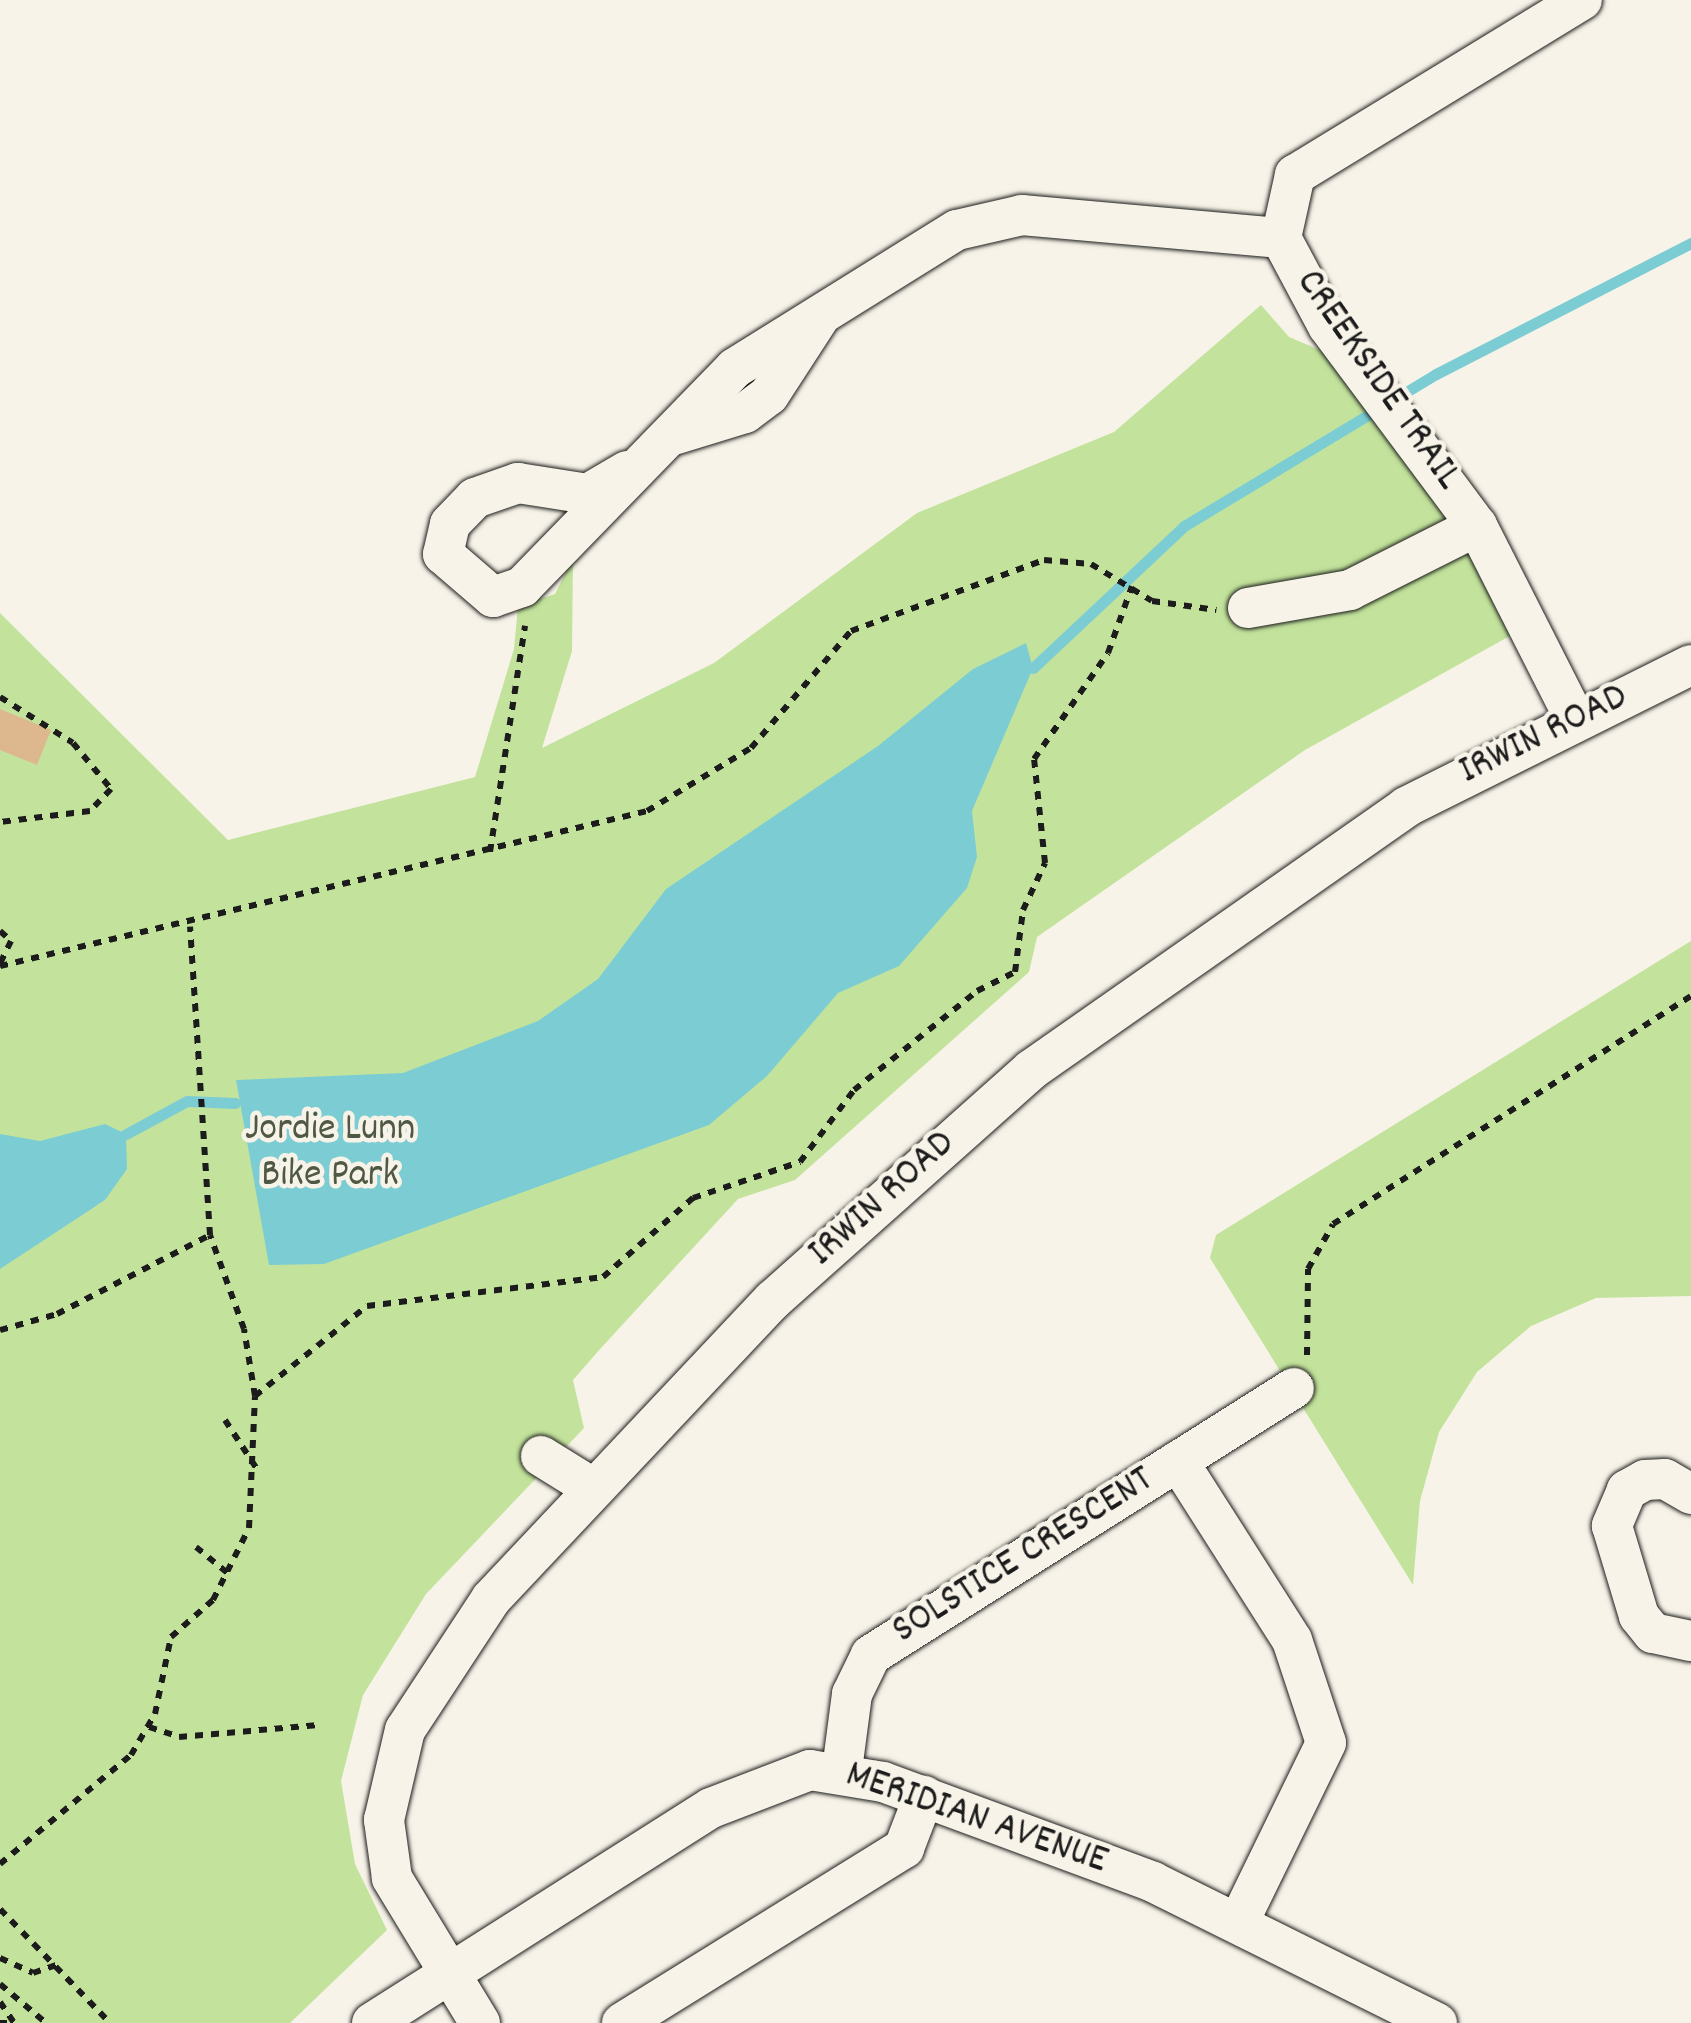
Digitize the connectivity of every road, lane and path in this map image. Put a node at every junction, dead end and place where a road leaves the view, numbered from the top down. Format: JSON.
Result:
{"nodes":[{"id":1,"x":1582,"y":0,"type":"edge"},
{"id":2,"x":1280,"y":238,"type":"junction"},
{"id":3,"x":627,"y":471,"type":"junction"},
{"id":4,"x":1477,"y":526,"type":"junction"},
{"id":5,"x":527,"y":582,"type":"junction"},
{"id":6,"x":1132,"y":586,"type":"junction"},
{"id":7,"x":1248,"y":608,"type":"joint"},
{"id":8,"x":1691,"y":665,"type":"edge"},
{"id":9,"x":0,"y":697,"type":"edge"},
{"id":10,"x":1576,"y":720,"type":"junction"},
{"id":11,"x":0,"y":822,"type":"edge"},
{"id":12,"x":490,"y":852,"type":"junction"},
{"id":13,"x":190,"y":927,"type":"junction"},
{"id":14,"x":0,"y":931,"type":"edge"},
{"id":15,"x":0,"y":965,"type":"edge"},
{"id":16,"x":1691,"y":996,"type":"edge"},
{"id":17,"x":210,"y":1234,"type":"junction"},
{"id":18,"x":0,"y":1330,"type":"edge"},
{"id":19,"x":1296,"y":1375,"type":"joint"},
{"id":20,"x":255,"y":1396,"type":"junction"},
{"id":21,"x":225,"y":1420,"type":"dead end"},
{"id":22,"x":541,"y":1456,"type":"dead end"},
{"id":23,"x":1178,"y":1461,"type":"junction"},
{"id":24,"x":257,"y":1469,"type":"junction"},
{"id":25,"x":594,"y":1489,"type":"junction"},
{"id":26,"x":1691,"y":1494,"type":"edge"},
{"id":27,"x":196,"y":1547,"type":"dead end"},
{"id":28,"x":230,"y":1575,"type":"junction"},
{"id":29,"x":1691,"y":1641,"type":"edge"},
{"id":30,"x":318,"y":1725,"type":"dead end"},
{"id":31,"x":149,"y":1726,"type":"junction"},
{"id":32,"x":842,"y":1770,"type":"junction"},
{"id":33,"x":924,"y":1796,"type":"junction"},
{"id":34,"x":0,"y":1864,"type":"edge"},
{"id":35,"x":0,"y":1909,"type":"edge"},
{"id":36,"x":1238,"y":1921,"type":"junction"},
{"id":37,"x":0,"y":1958,"type":"edge"},
{"id":38,"x":59,"y":1964,"type":"junction"},
{"id":39,"x":442,"y":1970,"type":"junction"},
{"id":40,"x":0,"y":1984,"type":"edge"},
{"id":41,"x":0,"y":2002,"type":"edge"},
{"id":42,"x":7,"y":2023,"type":"edge"},
{"id":43,"x":46,"y":2023,"type":"edge"},
{"id":44,"x":110,"y":2023,"type":"edge"},
{"id":45,"x":372,"y":2023,"type":"edge"},
{"id":46,"x":480,"y":2023,"type":"edge"},
{"id":47,"x":622,"y":2023,"type":"edge"},
{"id":48,"x":1437,"y":2023,"type":"edge"}],
"edges":[{"from":1,"to":2,"type":"street","name":"CREEKSIDE TRAIL"},
{"from":2,"to":3,"type":"street"},
{"from":2,"to":4,"type":"street","name":"CREEKSIDE TRAIL"},
{"from":3,"to":5,"type":"street"},
{"from":3,"to":5,"type":"street"},
{"from":4,"to":7,"type":"street"},
{"from":4,"to":10,"type":"street","name":"CREEKSIDE TRAIL"},
{"from":5,"to":12,"type":"path"},
{"from":6,"to":7,"type":"path"},
{"from":6,"to":12,"type":"path"},
{"from":6,"to":20,"type":"path"},
{"from":8,"to":10,"type":"street","name":"IRWIN ROAD"},
{"from":9,"to":11,"type":"path"},
{"from":10,"to":25,"type":"street","name":"IRWIN ROAD"},
{"from":12,"to":13,"type":"path"},
{"from":13,"to":15,"type":"path"},
{"from":13,"to":17,"type":"path"},
{"from":14,"to":15,"type":"path"},
{"from":16,"to":19,"type":"path"},
{"from":17,"to":18,"type":"path"},
{"from":17,"to":20,"type":"path"},
{"from":19,"to":23,"type":"street","name":"SOLSTICE CRESCENT"},
{"from":20,"to":24,"type":"path"},
{"from":21,"to":24,"type":"path"},
{"from":22,"to":25,"type":"street"},
{"from":23,"to":32,"type":"street","name":"SOLSTICE CRESCENT"},
{"from":23,"to":36,"type":"street","name":"SOLSTICE CRESCENT"},
{"from":24,"to":28,"type":"path"},
{"from":25,"to":39,"type":"street","name":"IRWIN ROAD"},
{"from":26,"to":29,"type":"street"},
{"from":27,"to":28,"type":"path"},
{"from":28,"to":31,"type":"path"},
{"from":30,"to":31,"type":"path"},
{"from":31,"to":34,"type":"path"},
{"from":32,"to":33,"type":"street","name":"MERIDIAN AVENUE"},
{"from":32,"to":39,"type":"street","name":"MERIDIAN AVENUE"},
{"from":33,"to":36,"type":"street","name":"MERIDIAN AVENUE"},
{"from":33,"to":47,"type":"street"},
{"from":35,"to":38,"type":"path"},
{"from":36,"to":48,"type":"street","name":"MERIDIAN AVENUE"},
{"from":37,"to":38,"type":"path"},
{"from":38,"to":44,"type":"path"},
{"from":39,"to":45,"type":"street","name":"MERIDIAN AVENUE"},
{"from":39,"to":46,"type":"street","name":"IRWIN ROAD"},
{"from":40,"to":43,"type":"path"},
{"from":41,"to":42,"type":"path"}]}
